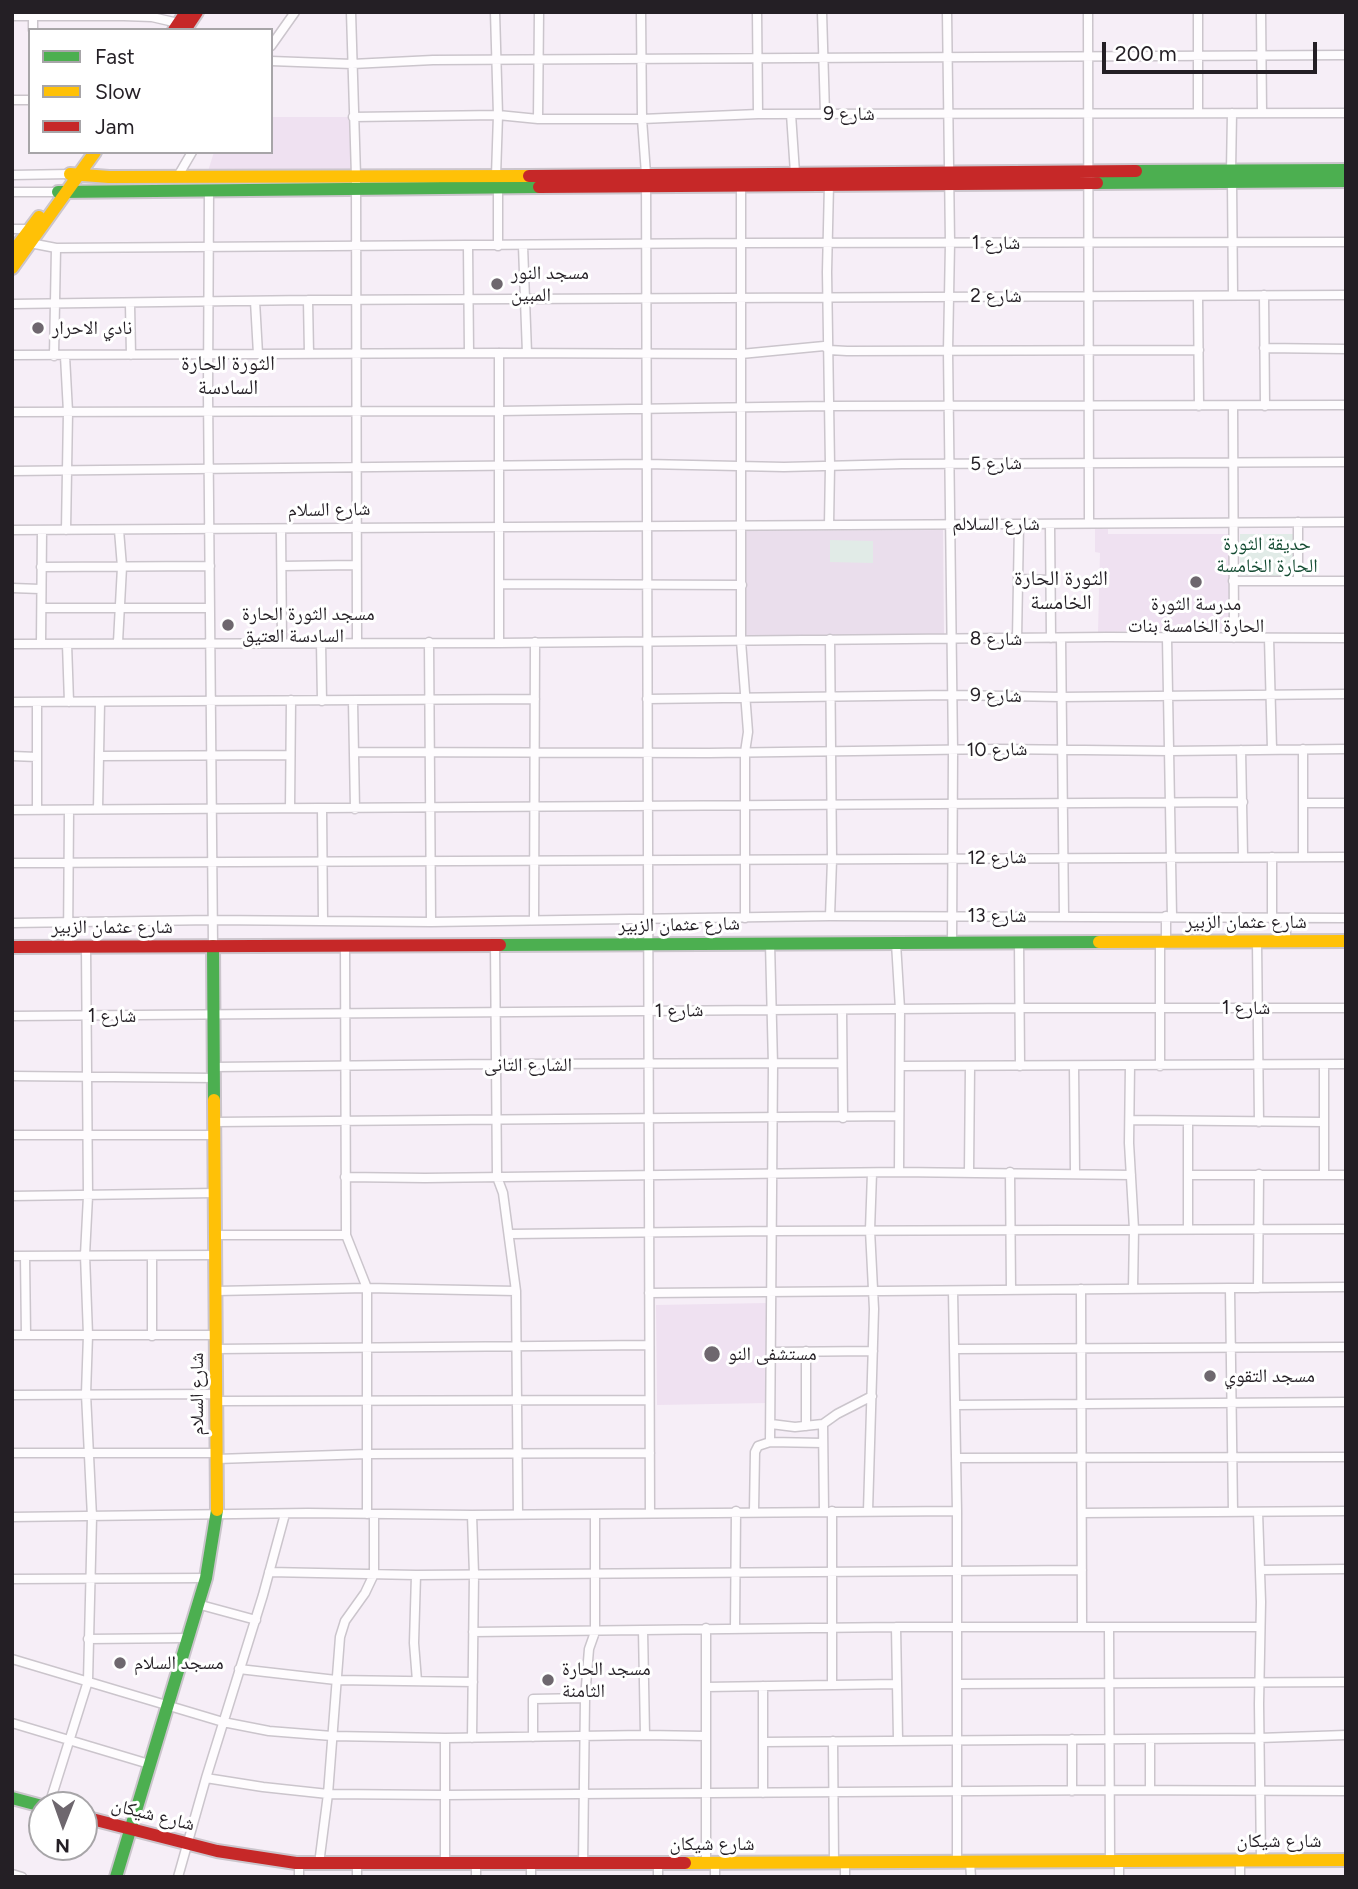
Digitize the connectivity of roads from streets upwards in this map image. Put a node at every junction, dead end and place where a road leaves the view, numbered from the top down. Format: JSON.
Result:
{"nodes":[{"id":1,"x":186,"y":12,"type":"edge"},
{"id":2,"x":197,"y":12,"type":"edge"},
{"id":3,"x":295,"y":12,"type":"edge"},
{"id":4,"x":351,"y":12,"type":"edge"},
{"id":5,"x":495,"y":12,"type":"edge"},
{"id":6,"x":538,"y":12,"type":"edge"},
{"id":7,"x":641,"y":12,"type":"edge"},
{"id":8,"x":757,"y":12,"type":"edge"},
{"id":9,"x":822,"y":12,"type":"edge"},
{"id":10,"x":947,"y":12,"type":"edge"},
{"id":11,"x":1088,"y":12,"type":"edge"},
{"id":12,"x":1198,"y":12,"type":"edge"},
{"id":13,"x":1261,"y":12,"type":"edge"},
{"id":14,"x":52,"y":14,"type":"edge"},
{"id":15,"x":12,"y":16,"type":"edge"},
{"id":16,"x":33,"y":16,"type":"junction"},
{"id":17,"x":33,"y":28,"type":"edge"},
{"id":18,"x":183,"y":28,"type":"edge"},
{"id":19,"x":273,"y":43,"type":"edge"},
{"id":20,"x":1089,"y":55,"type":"junction"},
{"id":21,"x":1198,"y":55,"type":"junction"},
{"id":22,"x":1262,"y":55,"type":"junction"},
{"id":23,"x":1346,"y":55,"type":"edge"},
{"id":24,"x":947,"y":57,"type":"junction"},
{"id":25,"x":758,"y":59,"type":"junction"},
{"id":26,"x":823,"y":59,"type":"junction"},
{"id":27,"x":495,"y":60,"type":"junction"},
{"id":28,"x":539,"y":60,"type":"junction"},
{"id":29,"x":641,"y":60,"type":"junction"},
{"id":30,"x":273,"y":61,"type":"edge"},
{"id":31,"x":352,"y":64,"type":"junction"},
{"id":32,"x":1088,"y":113,"type":"junction"},
{"id":33,"x":1198,"y":113,"type":"junction"},
{"id":34,"x":1232,"y":113,"type":"junction"},
{"id":35,"x":1262,"y":113,"type":"junction"},
{"id":36,"x":1346,"y":113,"type":"edge"},
{"id":37,"x":758,"y":114,"type":"junction"},
{"id":38,"x":792,"y":114,"type":"junction"},
{"id":39,"x":825,"y":114,"type":"junction"},
{"id":40,"x":947,"y":114,"type":"junction"},
{"id":41,"x":498,"y":115,"type":"junction"},
{"id":42,"x":352,"y":117,"type":"junction"},
{"id":43,"x":538,"y":119,"type":"junction"},
{"id":44,"x":642,"y":119,"type":"junction"},
{"id":45,"x":85,"y":154,"type":"edge"},
{"id":46,"x":93,"y":154,"type":"edge"},
{"id":47,"x":191,"y":154,"type":"edge"},
{"id":48,"x":1346,"y":170,"type":"edge"},
{"id":49,"x":795,"y":173,"type":"junction"},
{"id":50,"x":12,"y":175,"type":"edge"},
{"id":51,"x":74,"y":175,"type":"junction"},
{"id":52,"x":178,"y":176,"type":"junction"},
{"id":53,"x":1232,"y":176,"type":"junction"},
{"id":54,"x":1088,"y":177,"type":"junction"},
{"id":55,"x":948,"y":178,"type":"junction"},
{"id":56,"x":497,"y":181,"type":"junction"},
{"id":57,"x":645,"y":181,"type":"junction"},
{"id":58,"x":1346,"y":181,"type":"edge"},
{"id":59,"x":355,"y":182,"type":"junction"},
{"id":60,"x":829,"y":184,"type":"junction"},
{"id":61,"x":741,"y":185,"type":"junction"},
{"id":62,"x":209,"y":189,"type":"junction"},
{"id":63,"x":12,"y":192,"type":"edge"},
{"id":64,"x":62,"y":192,"type":"junction"},
{"id":65,"x":12,"y":229,"type":"edge"},
{"id":66,"x":30,"y":229,"type":"junction"},
{"id":67,"x":1088,"y":242,"type":"junction"},
{"id":68,"x":1232,"y":242,"type":"junction"},
{"id":69,"x":1346,"y":242,"type":"edge"},
{"id":70,"x":30,"y":243,"type":"junction"},
{"id":71,"x":740,"y":243,"type":"junction"},
{"id":72,"x":950,"y":243,"type":"junction"},
{"id":73,"x":646,"y":244,"type":"junction"},
{"id":74,"x":827,"y":244,"type":"junction"},
{"id":75,"x":208,"y":246,"type":"junction"},
{"id":76,"x":356,"y":246,"type":"junction"},
{"id":77,"x":468,"y":246,"type":"junction"},
{"id":78,"x":498,"y":246,"type":"junction"},
{"id":79,"x":523,"y":246,"type":"junction"},
{"id":80,"x":56,"y":248,"type":"junction"},
{"id":81,"x":12,"y":253,"type":"edge"},
{"id":82,"x":12,"y":268,"type":"edge"},
{"id":83,"x":1264,"y":295,"type":"junction"},
{"id":84,"x":1346,"y":295,"type":"edge"},
{"id":85,"x":949,"y":296,"type":"junction"},
{"id":86,"x":1088,"y":296,"type":"junction"},
{"id":87,"x":1198,"y":296,"type":"junction"},
{"id":88,"x":1233,"y":296,"type":"junction"},
{"id":89,"x":827,"y":298,"type":"junction"},
{"id":90,"x":646,"y":299,"type":"junction"},
{"id":91,"x":741,"y":299,"type":"junction"},
{"id":92,"x":308,"y":300,"type":"junction"},
{"id":93,"x":355,"y":300,"type":"junction"},
{"id":94,"x":467,"y":300,"type":"junction"},
{"id":95,"x":526,"y":300,"type":"junction"},
{"id":96,"x":255,"y":301,"type":"junction"},
{"id":97,"x":209,"y":302,"type":"junction"},
{"id":98,"x":55,"y":303,"type":"junction"},
{"id":99,"x":12,"y":304,"type":"edge"},
{"id":100,"x":130,"y":304,"type":"junction"},
{"id":101,"x":1264,"y":348,"type":"junction"},
{"id":102,"x":829,"y":349,"type":"junction"},
{"id":103,"x":1346,"y":349,"type":"edge"},
{"id":104,"x":948,"y":351,"type":"junction"},
{"id":105,"x":1088,"y":351,"type":"junction"},
{"id":106,"x":1199,"y":351,"type":"junction"},
{"id":107,"x":470,"y":353,"type":"junction"},
{"id":108,"x":499,"y":353,"type":"junction"},
{"id":109,"x":527,"y":353,"type":"junction"},
{"id":110,"x":309,"y":354,"type":"junction"},
{"id":111,"x":356,"y":354,"type":"junction"},
{"id":112,"x":646,"y":354,"type":"junction"},
{"id":113,"x":741,"y":354,"type":"junction"},
{"id":114,"x":12,"y":355,"type":"edge"},
{"id":115,"x":131,"y":355,"type":"junction"},
{"id":116,"x":209,"y":355,"type":"junction"},
{"id":117,"x":258,"y":355,"type":"junction"},
{"id":118,"x":54,"y":356,"type":"junction"},
{"id":119,"x":65,"y":356,"type":"junction"},
{"id":120,"x":1346,"y":405,"type":"edge"},
{"id":121,"x":828,"y":406,"type":"junction"},
{"id":122,"x":1088,"y":406,"type":"junction"},
{"id":123,"x":1199,"y":406,"type":"junction"},
{"id":124,"x":1233,"y":406,"type":"junction"},
{"id":125,"x":1265,"y":406,"type":"junction"},
{"id":126,"x":741,"y":407,"type":"junction"},
{"id":127,"x":949,"y":407,"type":"junction"},
{"id":128,"x":646,"y":409,"type":"junction"},
{"id":129,"x":209,"y":411,"type":"junction"},
{"id":130,"x":355,"y":411,"type":"junction"},
{"id":131,"x":499,"y":411,"type":"junction"},
{"id":132,"x":12,"y":412,"type":"edge"},
{"id":133,"x":68,"y":412,"type":"junction"},
{"id":134,"x":1233,"y":462,"type":"junction"},
{"id":135,"x":1088,"y":463,"type":"junction"},
{"id":136,"x":1346,"y":463,"type":"edge"},
{"id":137,"x":646,"y":464,"type":"junction"},
{"id":138,"x":950,"y":465,"type":"junction"},
{"id":139,"x":498,"y":466,"type":"junction"},
{"id":140,"x":742,"y":466,"type":"junction"},
{"id":141,"x":830,"y":466,"type":"junction"},
{"id":142,"x":356,"y":468,"type":"junction"},
{"id":143,"x":66,"y":469,"type":"junction"},
{"id":144,"x":210,"y":469,"type":"junction"},
{"id":145,"x":12,"y":471,"type":"edge"},
{"id":146,"x":1298,"y":522,"type":"junction"},
{"id":147,"x":1346,"y":522,"type":"edge"},
{"id":148,"x":1089,"y":523,"type":"junction"},
{"id":149,"x":1234,"y":523,"type":"junction"},
{"id":150,"x":741,"y":524,"type":"junction"},
{"id":151,"x":950,"y":524,"type":"junction"},
{"id":152,"x":1019,"y":524,"type":"junction"},
{"id":153,"x":1050,"y":524,"type":"junction"},
{"id":154,"x":646,"y":525,"type":"junction"},
{"id":155,"x":829,"y":525,"type":"junction"},
{"id":156,"x":500,"y":527,"type":"junction"},
{"id":157,"x":356,"y":529,"type":"junction"},
{"id":158,"x":12,"y":530,"type":"edge"},
{"id":159,"x":42,"y":530,"type":"junction"},
{"id":160,"x":66,"y":530,"type":"junction"},
{"id":161,"x":119,"y":530,"type":"junction"},
{"id":162,"x":210,"y":530,"type":"junction"},
{"id":163,"x":281,"y":530,"type":"junction"},
{"id":164,"x":356,"y":565,"type":"junction"},
{"id":165,"x":210,"y":566,"type":"junction"},
{"id":166,"x":282,"y":566,"type":"junction"},
{"id":167,"x":41,"y":567,"type":"junction"},
{"id":168,"x":122,"y":567,"type":"junction"},
{"id":169,"x":1018,"y":579,"type":"junction"},
{"id":170,"x":1050,"y":580,"type":"junction"},
{"id":171,"x":1298,"y":581,"type":"junction"},
{"id":172,"x":1346,"y":581,"type":"edge"},
{"id":173,"x":1233,"y":582,"type":"junction"},
{"id":174,"x":500,"y":584,"type":"junction"},
{"id":175,"x":647,"y":584,"type":"junction"},
{"id":176,"x":742,"y":585,"type":"junction"},
{"id":177,"x":12,"y":588,"type":"edge"},
{"id":178,"x":40,"y":589,"type":"junction"},
{"id":179,"x":120,"y":607,"type":"junction"},
{"id":180,"x":42,"y":608,"type":"junction"},
{"id":181,"x":210,"y":608,"type":"junction"},
{"id":182,"x":1051,"y":638,"type":"junction"},
{"id":183,"x":1061,"y":638,"type":"junction"},
{"id":184,"x":1167,"y":638,"type":"junction"},
{"id":185,"x":1234,"y":638,"type":"junction"},
{"id":186,"x":1346,"y":638,"type":"edge"},
{"id":187,"x":830,"y":639,"type":"junction"},
{"id":188,"x":950,"y":639,"type":"junction"},
{"id":189,"x":1017,"y":639,"type":"junction"},
{"id":190,"x":1269,"y":639,"type":"junction"},
{"id":191,"x":357,"y":641,"type":"junction"},
{"id":192,"x":647,"y":641,"type":"junction"},
{"id":193,"x":741,"y":641,"type":"junction"},
{"id":194,"x":118,"y":642,"type":"junction"},
{"id":195,"x":321,"y":642,"type":"junction"},
{"id":196,"x":429,"y":642,"type":"junction"},
{"id":197,"x":535,"y":642,"type":"junction"},
{"id":198,"x":41,"y":643,"type":"junction"},
{"id":199,"x":211,"y":643,"type":"junction"},
{"id":200,"x":282,"y":643,"type":"junction"},
{"id":201,"x":499,"y":643,"type":"junction"},
{"id":202,"x":12,"y":644,"type":"edge"},
{"id":203,"x":67,"y":644,"type":"junction"},
{"id":204,"x":1346,"y":694,"type":"edge"},
{"id":205,"x":952,"y":695,"type":"junction"},
{"id":206,"x":1169,"y":695,"type":"junction"},
{"id":207,"x":1271,"y":695,"type":"junction"},
{"id":208,"x":1061,"y":696,"type":"junction"},
{"id":209,"x":430,"y":698,"type":"junction"},
{"id":210,"x":744,"y":698,"type":"junction"},
{"id":211,"x":830,"y":698,"type":"junction"},
{"id":212,"x":535,"y":699,"type":"junction"},
{"id":213,"x":647,"y":699,"type":"junction"},
{"id":214,"x":211,"y":700,"type":"junction"},
{"id":215,"x":291,"y":700,"type":"junction"},
{"id":216,"x":322,"y":701,"type":"junction"},
{"id":217,"x":354,"y":701,"type":"junction"},
{"id":218,"x":12,"y":702,"type":"edge"},
{"id":219,"x":37,"y":702,"type":"junction"},
{"id":220,"x":69,"y":702,"type":"junction"},
{"id":221,"x":100,"y":702,"type":"junction"},
{"id":222,"x":1272,"y":749,"type":"junction"},
{"id":223,"x":1303,"y":749,"type":"junction"},
{"id":224,"x":1346,"y":749,"type":"edge"},
{"id":225,"x":1062,"y":750,"type":"junction"},
{"id":226,"x":1241,"y":750,"type":"junction"},
{"id":227,"x":830,"y":751,"type":"junction"},
{"id":228,"x":953,"y":751,"type":"junction"},
{"id":229,"x":1169,"y":751,"type":"junction"},
{"id":230,"x":354,"y":752,"type":"junction"},
{"id":231,"x":534,"y":752,"type":"junction"},
{"id":232,"x":647,"y":752,"type":"junction"},
{"id":233,"x":745,"y":752,"type":"junction"},
{"id":234,"x":430,"y":753,"type":"junction"},
{"id":235,"x":211,"y":754,"type":"junction"},
{"id":236,"x":290,"y":755,"type":"junction"},
{"id":237,"x":12,"y":756,"type":"edge"},
{"id":238,"x":100,"y":756,"type":"junction"},
{"id":239,"x":37,"y":757,"type":"junction"},
{"id":240,"x":1242,"y":802,"type":"junction"},
{"id":241,"x":1170,"y":803,"type":"junction"},
{"id":242,"x":1303,"y":803,"type":"junction"},
{"id":243,"x":1346,"y":803,"type":"edge"},
{"id":244,"x":952,"y":804,"type":"junction"},
{"id":245,"x":1063,"y":804,"type":"junction"},
{"id":246,"x":831,"y":805,"type":"junction"},
{"id":247,"x":648,"y":806,"type":"junction"},
{"id":248,"x":745,"y":806,"type":"junction"},
{"id":249,"x":322,"y":807,"type":"junction"},
{"id":250,"x":535,"y":807,"type":"junction"},
{"id":251,"x":212,"y":808,"type":"junction"},
{"id":252,"x":290,"y":808,"type":"junction"},
{"id":253,"x":431,"y":808,"type":"junction"},
{"id":254,"x":355,"y":809,"type":"junction"},
{"id":255,"x":12,"y":810,"type":"edge"},
{"id":256,"x":37,"y":810,"type":"junction"},
{"id":257,"x":69,"y":810,"type":"junction"},
{"id":258,"x":99,"y":810,"type":"junction"},
{"id":259,"x":1243,"y":856,"type":"junction"},
{"id":260,"x":1064,"y":857,"type":"junction"},
{"id":261,"x":1272,"y":857,"type":"junction"},
{"id":262,"x":1303,"y":857,"type":"junction"},
{"id":263,"x":1346,"y":857,"type":"edge"},
{"id":264,"x":1170,"y":858,"type":"junction"},
{"id":265,"x":744,"y":859,"type":"junction"},
{"id":266,"x":952,"y":859,"type":"junction"},
{"id":267,"x":648,"y":860,"type":"junction"},
{"id":268,"x":832,"y":860,"type":"junction"},
{"id":269,"x":212,"y":861,"type":"junction"},
{"id":270,"x":431,"y":862,"type":"junction"},
{"id":271,"x":535,"y":862,"type":"junction"},
{"id":272,"x":12,"y":863,"type":"edge"},
{"id":273,"x":68,"y":863,"type":"junction"},
{"id":274,"x":323,"y":863,"type":"junction"},
{"id":275,"x":831,"y":916,"type":"junction"},
{"id":276,"x":951,"y":916,"type":"junction"},
{"id":277,"x":1064,"y":916,"type":"junction"},
{"id":278,"x":1169,"y":916,"type":"junction"},
{"id":279,"x":745,"y":918,"type":"junction"},
{"id":280,"x":1346,"y":918,"type":"edge"},
{"id":281,"x":648,"y":919,"type":"junction"},
{"id":282,"x":1272,"y":919,"type":"junction"},
{"id":283,"x":1286,"y":919,"type":"junction"},
{"id":284,"x":212,"y":920,"type":"junction"},
{"id":285,"x":534,"y":920,"type":"junction"},
{"id":286,"x":323,"y":921,"type":"junction"},
{"id":287,"x":68,"y":922,"type":"junction"},
{"id":288,"x":431,"y":922,"type":"junction"},
{"id":289,"x":12,"y":923,"type":"edge"},
{"id":290,"x":1019,"y":941,"type":"junction"},
{"id":291,"x":1346,"y":941,"type":"edge"},
{"id":292,"x":1163,"y":942,"type":"junction"},
{"id":293,"x":1257,"y":942,"type":"junction"},
{"id":294,"x":1286,"y":942,"type":"junction"},
{"id":295,"x":770,"y":943,"type":"junction"},
{"id":296,"x":896,"y":943,"type":"junction"},
{"id":297,"x":952,"y":943,"type":"junction"},
{"id":298,"x":495,"y":944,"type":"junction"},
{"id":299,"x":345,"y":945,"type":"junction"},
{"id":300,"x":648,"y":945,"type":"junction"},
{"id":301,"x":213,"y":946,"type":"junction"},
{"id":302,"x":12,"y":947,"type":"edge"},
{"id":303,"x":68,"y":947,"type":"junction"},
{"id":304,"x":86,"y":947,"type":"junction"},
{"id":305,"x":1020,"y":1008,"type":"junction"},
{"id":306,"x":1160,"y":1008,"type":"junction"},
{"id":307,"x":1259,"y":1008,"type":"junction"},
{"id":308,"x":1346,"y":1008,"type":"edge"},
{"id":309,"x":900,"y":1009,"type":"junction"},
{"id":310,"x":772,"y":1010,"type":"junction"},
{"id":311,"x":842,"y":1010,"type":"junction"},
{"id":312,"x":495,"y":1011,"type":"junction"},
{"id":313,"x":648,"y":1011,"type":"junction"},
{"id":314,"x":346,"y":1012,"type":"junction"},
{"id":315,"x":215,"y":1015,"type":"junction"},
{"id":316,"x":86,"y":1016,"type":"junction"},
{"id":317,"x":12,"y":1017,"type":"edge"},
{"id":318,"x":842,"y":1063,"type":"junction"},
{"id":319,"x":495,"y":1064,"type":"junction"},
{"id":320,"x":1346,"y":1064,"type":"edge"},
{"id":321,"x":648,"y":1065,"type":"junction"},
{"id":322,"x":773,"y":1065,"type":"junction"},
{"id":323,"x":1130,"y":1065,"type":"junction"},
{"id":324,"x":1258,"y":1065,"type":"junction"},
{"id":325,"x":1324,"y":1065,"type":"junction"},
{"id":326,"x":346,"y":1066,"type":"junction"},
{"id":327,"x":900,"y":1066,"type":"junction"},
{"id":328,"x":1020,"y":1066,"type":"junction"},
{"id":329,"x":1074,"y":1066,"type":"junction"},
{"id":330,"x":1160,"y":1066,"type":"junction"},
{"id":331,"x":970,"y":1067,"type":"junction"},
{"id":332,"x":215,"y":1073,"type":"junction"},
{"id":333,"x":12,"y":1076,"type":"edge"},
{"id":334,"x":87,"y":1076,"type":"junction"},
{"id":335,"x":900,"y":1116,"type":"junction"},
{"id":336,"x":772,"y":1118,"type":"junction"},
{"id":337,"x":843,"y":1118,"type":"junction"},
{"id":338,"x":496,"y":1119,"type":"junction"},
{"id":339,"x":649,"y":1119,"type":"junction"},
{"id":340,"x":346,"y":1120,"type":"junction"},
{"id":341,"x":1130,"y":1120,"type":"junction"},
{"id":342,"x":1188,"y":1122,"type":"junction"},
{"id":343,"x":1259,"y":1122,"type":"junction"},
{"id":344,"x":1323,"y":1122,"type":"junction"},
{"id":345,"x":215,"y":1128,"type":"junction"},
{"id":346,"x":12,"y":1135,"type":"edge"},
{"id":347,"x":87,"y":1135,"type":"junction"},
{"id":348,"x":899,"y":1172,"type":"junction"},
{"id":349,"x":968,"y":1172,"type":"junction"},
{"id":350,"x":1010,"y":1172,"type":"junction"},
{"id":351,"x":872,"y":1173,"type":"junction"},
{"id":352,"x":1074,"y":1173,"type":"junction"},
{"id":353,"x":772,"y":1174,"type":"junction"},
{"id":354,"x":1259,"y":1174,"type":"junction"},
{"id":355,"x":649,"y":1175,"type":"junction"},
{"id":356,"x":1131,"y":1175,"type":"junction"},
{"id":357,"x":1188,"y":1175,"type":"junction"},
{"id":358,"x":1324,"y":1175,"type":"junction"},
{"id":359,"x":1346,"y":1175,"type":"edge"},
{"id":360,"x":345,"y":1177,"type":"junction"},
{"id":361,"x":497,"y":1177,"type":"junction"},
{"id":362,"x":215,"y":1193,"type":"junction"},
{"id":363,"x":12,"y":1196,"type":"edge"},
{"id":364,"x":88,"y":1196,"type":"junction"},
{"id":365,"x":1134,"y":1229,"type":"junction"},
{"id":366,"x":1188,"y":1229,"type":"junction"},
{"id":367,"x":1259,"y":1229,"type":"junction"},
{"id":368,"x":1346,"y":1229,"type":"edge"},
{"id":369,"x":870,"y":1230,"type":"junction"},
{"id":370,"x":773,"y":1231,"type":"junction"},
{"id":371,"x":1011,"y":1231,"type":"junction"},
{"id":372,"x":649,"y":1233,"type":"junction"},
{"id":373,"x":510,"y":1234,"type":"junction"},
{"id":374,"x":216,"y":1235,"type":"junction"},
{"id":375,"x":346,"y":1235,"type":"junction"},
{"id":376,"x":85,"y":1255,"type":"junction"},
{"id":377,"x":216,"y":1255,"type":"junction"},
{"id":378,"x":12,"y":1256,"type":"edge"},
{"id":379,"x":25,"y":1256,"type":"junction"},
{"id":380,"x":152,"y":1256,"type":"junction"},
{"id":381,"x":1346,"y":1287,"type":"edge"},
{"id":382,"x":367,"y":1288,"type":"junction"},
{"id":383,"x":1258,"y":1288,"type":"junction"},
{"id":384,"x":1082,"y":1289,"type":"junction"},
{"id":385,"x":1133,"y":1289,"type":"junction"},
{"id":386,"x":1230,"y":1289,"type":"junction"},
{"id":387,"x":1011,"y":1290,"type":"junction"},
{"id":388,"x":216,"y":1291,"type":"junction"},
{"id":389,"x":516,"y":1291,"type":"junction"},
{"id":390,"x":773,"y":1291,"type":"junction"},
{"id":391,"x":953,"y":1291,"type":"junction"},
{"id":392,"x":873,"y":1292,"type":"junction"},
{"id":393,"x":649,"y":1293,"type":"junction"},
{"id":394,"x":12,"y":1335,"type":"edge"},
{"id":395,"x":26,"y":1335,"type":"junction"},
{"id":396,"x":88,"y":1335,"type":"junction"},
{"id":397,"x":216,"y":1335,"type":"junction"},
{"id":398,"x":152,"y":1336,"type":"junction"},
{"id":399,"x":649,"y":1345,"type":"junction"},
{"id":400,"x":367,"y":1347,"type":"junction"},
{"id":401,"x":517,"y":1347,"type":"junction"},
{"id":402,"x":1346,"y":1347,"type":"edge"},
{"id":403,"x":1232,"y":1348,"type":"junction"},
{"id":404,"x":216,"y":1349,"type":"junction"},
{"id":405,"x":954,"y":1349,"type":"junction"},
{"id":406,"x":1081,"y":1349,"type":"junction"},
{"id":407,"x":873,"y":1351,"type":"junction"},
{"id":408,"x":772,"y":1352,"type":"junction"},
{"id":409,"x":806,"y":1352,"type":"junction"},
{"id":410,"x":86,"y":1394,"type":"junction"},
{"id":411,"x":12,"y":1395,"type":"edge"},
{"id":412,"x":872,"y":1396,"type":"junction"},
{"id":413,"x":217,"y":1397,"type":"junction"},
{"id":414,"x":649,"y":1400,"type":"junction"},
{"id":415,"x":518,"y":1401,"type":"junction"},
{"id":416,"x":1231,"y":1402,"type":"junction"},
{"id":417,"x":1346,"y":1402,"type":"edge"},
{"id":418,"x":367,"y":1403,"type":"junction"},
{"id":419,"x":1081,"y":1403,"type":"junction"},
{"id":420,"x":955,"y":1405,"type":"junction"},
{"id":421,"x":771,"y":1424,"type":"junction"},
{"id":422,"x":823,"y":1424,"type":"junction"},
{"id":423,"x":806,"y":1426,"type":"junction"},
{"id":424,"x":770,"y":1441,"type":"junction"},
{"id":425,"x":823,"y":1443,"type":"junction"},
{"id":426,"x":88,"y":1452,"type":"junction"},
{"id":427,"x":650,"y":1453,"type":"junction"},
{"id":428,"x":12,"y":1454,"type":"edge"},
{"id":429,"x":367,"y":1454,"type":"junction"},
{"id":430,"x":517,"y":1454,"type":"junction"},
{"id":431,"x":217,"y":1456,"type":"junction"},
{"id":432,"x":1346,"y":1457,"type":"edge"},
{"id":433,"x":956,"y":1458,"type":"junction"},
{"id":434,"x":1082,"y":1458,"type":"junction"},
{"id":435,"x":1233,"y":1458,"type":"junction"},
{"id":436,"x":736,"y":1511,"type":"junction"},
{"id":437,"x":754,"y":1511,"type":"junction"},
{"id":438,"x":828,"y":1511,"type":"junction"},
{"id":439,"x":868,"y":1511,"type":"junction"},
{"id":440,"x":957,"y":1511,"type":"junction"},
{"id":441,"x":1346,"y":1511,"type":"edge"},
{"id":442,"x":650,"y":1512,"type":"junction"},
{"id":443,"x":1233,"y":1512,"type":"junction"},
{"id":444,"x":1258,"y":1512,"type":"junction"},
{"id":445,"x":1083,"y":1513,"type":"junction"},
{"id":446,"x":285,"y":1514,"type":"junction"},
{"id":447,"x":371,"y":1514,"type":"junction"},
{"id":448,"x":518,"y":1514,"type":"junction"},
{"id":449,"x":595,"y":1514,"type":"junction"},
{"id":450,"x":472,"y":1515,"type":"junction"},
{"id":451,"x":217,"y":1516,"type":"junction"},
{"id":452,"x":12,"y":1517,"type":"edge"},
{"id":453,"x":92,"y":1517,"type":"junction"},
{"id":454,"x":1346,"y":1569,"type":"edge"},
{"id":455,"x":1082,"y":1570,"type":"junction"},
{"id":456,"x":1260,"y":1570,"type":"junction"},
{"id":457,"x":831,"y":1571,"type":"junction"},
{"id":458,"x":957,"y":1571,"type":"junction"},
{"id":459,"x":269,"y":1572,"type":"junction"},
{"id":460,"x":596,"y":1573,"type":"junction"},
{"id":461,"x":735,"y":1573,"type":"junction"},
{"id":462,"x":374,"y":1574,"type":"junction"},
{"id":463,"x":474,"y":1574,"type":"junction"},
{"id":464,"x":416,"y":1575,"type":"junction"},
{"id":465,"x":89,"y":1578,"type":"junction"},
{"id":466,"x":206,"y":1578,"type":"junction"},
{"id":467,"x":12,"y":1579,"type":"edge"},
{"id":468,"x":197,"y":1604,"type":"junction"},
{"id":469,"x":256,"y":1620,"type":"junction"},
{"id":470,"x":832,"y":1627,"type":"junction"},
{"id":471,"x":896,"y":1627,"type":"junction"},
{"id":472,"x":1082,"y":1627,"type":"junction"},
{"id":473,"x":1108,"y":1627,"type":"junction"},
{"id":474,"x":706,"y":1628,"type":"junction"},
{"id":475,"x":735,"y":1628,"type":"junction"},
{"id":476,"x":957,"y":1628,"type":"junction"},
{"id":477,"x":1260,"y":1628,"type":"junction"},
{"id":478,"x":643,"y":1630,"type":"junction"},
{"id":479,"x":473,"y":1632,"type":"junction"},
{"id":480,"x":595,"y":1632,"type":"junction"},
{"id":481,"x":187,"y":1638,"type":"junction"},
{"id":482,"x":88,"y":1639,"type":"junction"},
{"id":483,"x":12,"y":1659,"type":"edge"},
{"id":484,"x":239,"y":1669,"type":"junction"},
{"id":485,"x":88,"y":1681,"type":"junction"},
{"id":486,"x":337,"y":1681,"type":"junction"},
{"id":487,"x":417,"y":1681,"type":"junction"},
{"id":488,"x":473,"y":1682,"type":"junction"},
{"id":489,"x":1261,"y":1682,"type":"junction"},
{"id":490,"x":1346,"y":1682,"type":"edge"},
{"id":491,"x":1109,"y":1683,"type":"junction"},
{"id":492,"x":897,"y":1684,"type":"junction"},
{"id":493,"x":957,"y":1684,"type":"junction"},
{"id":494,"x":832,"y":1685,"type":"junction"},
{"id":495,"x":763,"y":1686,"type":"junction"},
{"id":496,"x":706,"y":1687,"type":"junction"},
{"id":497,"x":585,"y":1698,"type":"junction"},
{"id":498,"x":167,"y":1705,"type":"junction"},
{"id":499,"x":223,"y":1722,"type":"junction"},
{"id":500,"x":12,"y":1723,"type":"edge"},
{"id":501,"x":645,"y":1735,"type":"junction"},
{"id":502,"x":1346,"y":1735,"type":"edge"},
{"id":503,"x":332,"y":1736,"type":"junction"},
{"id":504,"x":584,"y":1736,"type":"junction"},
{"id":505,"x":705,"y":1736,"type":"junction"},
{"id":506,"x":533,"y":1737,"type":"junction"},
{"id":507,"x":445,"y":1738,"type":"junction"},
{"id":508,"x":472,"y":1738,"type":"junction"},
{"id":509,"x":1109,"y":1738,"type":"junction"},
{"id":510,"x":1259,"y":1738,"type":"junction"},
{"id":511,"x":898,"y":1739,"type":"junction"},
{"id":512,"x":956,"y":1739,"type":"junction"},
{"id":513,"x":1072,"y":1739,"type":"junction"},
{"id":514,"x":1150,"y":1739,"type":"junction"},
{"id":515,"x":69,"y":1740,"type":"junction"},
{"id":516,"x":833,"y":1741,"type":"junction"},
{"id":517,"x":764,"y":1742,"type":"junction"},
{"id":518,"x":149,"y":1764,"type":"junction"},
{"id":519,"x":206,"y":1777,"type":"junction"},
{"id":520,"x":1109,"y":1790,"type":"junction"},
{"id":521,"x":1150,"y":1790,"type":"junction"},
{"id":522,"x":53,"y":1791,"type":"edge"},
{"id":523,"x":1072,"y":1791,"type":"junction"},
{"id":524,"x":1261,"y":1791,"type":"junction"},
{"id":525,"x":1346,"y":1791,"type":"edge"},
{"id":526,"x":834,"y":1792,"type":"junction"},
{"id":527,"x":957,"y":1792,"type":"junction"},
{"id":528,"x":706,"y":1793,"type":"junction"},
{"id":529,"x":763,"y":1793,"type":"junction"},
{"id":530,"x":328,"y":1794,"type":"junction"},
{"id":531,"x":583,"y":1794,"type":"junction"},
{"id":532,"x":445,"y":1795,"type":"junction"},
{"id":533,"x":98,"y":1821,"type":"edge"},
{"id":534,"x":129,"y":1830,"type":"junction"},
{"id":535,"x":187,"y":1844,"type":"junction"},
{"id":536,"x":1240,"y":1860,"type":"junction"},
{"id":537,"x":1261,"y":1860,"type":"junction"},
{"id":538,"x":1346,"y":1860,"type":"edge"},
{"id":539,"x":1114,"y":1861,"type":"junction"},
{"id":540,"x":839,"y":1862,"type":"junction"},
{"id":541,"x":971,"y":1862,"type":"junction"},
{"id":542,"x":710,"y":1863,"type":"junction"},
{"id":543,"x":957,"y":1863,"type":"junction"},
{"id":544,"x":319,"y":1864,"type":"junction"},
{"id":545,"x":445,"y":1864,"type":"junction"},
{"id":546,"x":583,"y":1864,"type":"junction"},
{"id":547,"x":299,"y":1870,"type":"edge"},
{"id":548,"x":357,"y":1870,"type":"edge"},
{"id":549,"x":476,"y":1870,"type":"edge"},
{"id":550,"x":531,"y":1870,"type":"edge"},
{"id":551,"x":658,"y":1870,"type":"edge"},
{"id":552,"x":12,"y":1874,"type":"edge"},
{"id":553,"x":22,"y":1877,"type":"edge"},
{"id":554,"x":116,"y":1877,"type":"edge"},
{"id":555,"x":178,"y":1877,"type":"edge"},
{"id":556,"x":715,"y":1877,"type":"edge"},
{"id":557,"x":845,"y":1877,"type":"edge"},
{"id":558,"x":971,"y":1877,"type":"edge"},
{"id":559,"x":1119,"y":1877,"type":"edge"},
{"id":560,"x":1240,"y":1877,"type":"edge"}],
"edges":[{"from":1,"to":18,"type":"street"},
{"from":2,"to":18,"type":"street"},
{"from":3,"to":19,"type":"street"},
{"from":4,"to":31,"type":"street"},
{"from":5,"to":27,"type":"street"},
{"from":6,"to":28,"type":"street"},
{"from":7,"to":29,"type":"street"},
{"from":8,"to":25,"type":"street"},
{"from":9,"to":26,"type":"street"},
{"from":10,"to":24,"type":"street"},
{"from":11,"to":20,"type":"street"},
{"from":12,"to":21,"type":"street"},
{"from":13,"to":22,"type":"street"},
{"from":14,"to":16,"type":"street"},
{"from":14,"to":18,"type":"street"},
{"from":15,"to":16,"type":"street"},
{"from":16,"to":17,"type":"street"},
{"from":20,"to":21,"type":"street"},
{"from":20,"to":24,"type":"street"},
{"from":20,"to":32,"type":"street"},
{"from":21,"to":22,"type":"street"},
{"from":21,"to":33,"type":"street"},
{"from":22,"to":23,"type":"street"},
{"from":22,"to":35,"type":"street"},
{"from":24,"to":26,"type":"street"},
{"from":24,"to":40,"type":"street"},
{"from":25,"to":26,"type":"street"},
{"from":25,"to":29,"type":"street"},
{"from":25,"to":37,"type":"street"},
{"from":26,"to":39,"type":"street"},
{"from":27,"to":28,"type":"street"},
{"from":27,"to":31,"type":"street"},
{"from":27,"to":41,"type":"street"},
{"from":28,"to":29,"type":"street"},
{"from":28,"to":43,"type":"street"},
{"from":29,"to":44,"type":"street"},
{"from":30,"to":31,"type":"street"},
{"from":31,"to":42,"type":"street"},
{"from":32,"to":33,"type":"street","name":"شارع 9"},
{"from":32,"to":40,"type":"street","name":"شارع 9"},
{"from":32,"to":54,"type":"street"},
{"from":33,"to":34,"type":"street","name":"شارع 9"},
{"from":34,"to":35,"type":"street","name":"شارع 9"},
{"from":34,"to":53,"type":"street"},
{"from":35,"to":36,"type":"street","name":"شارع 9"},
{"from":37,"to":38,"type":"street","name":"شارع 9"},
{"from":37,"to":44,"type":"street","name":"شارع 9"},
{"from":38,"to":39,"type":"street","name":"شارع 9"},
{"from":38,"to":49,"type":"street"},
{"from":39,"to":40,"type":"street","name":"شارع 9"},
{"from":40,"to":55,"type":"street"},
{"from":41,"to":42,"type":"street","name":"شارع 9"},
{"from":41,"to":43,"type":"street","name":"شارع 9"},
{"from":41,"to":56,"type":"street"},
{"from":42,"to":59,"type":"street"},
{"from":43,"to":44,"type":"street","name":"شارع 9"},
{"from":44,"to":57,"type":"street"},
{"from":45,"to":51,"type":"street"},
{"from":46,"to":51,"type":"street"},
{"from":47,"to":52,"type":"street"},
{"from":48,"to":53,"type":"street"},
{"from":49,"to":55,"type":"street"},
{"from":49,"to":57,"type":"street"},
{"from":50,"to":51,"type":"street"},
{"from":51,"to":52,"type":"street"},
{"from":51,"to":64,"type":"street"},
{"from":52,"to":59,"type":"street"},
{"from":53,"to":54,"type":"street"},
{"from":53,"to":58,"type":"street"},
{"from":53,"to":68,"type":"street"},
{"from":54,"to":55,"type":"street"},
{"from":54,"to":67,"type":"street"},
{"from":55,"to":60,"type":"street"},
{"from":55,"to":72,"type":"street"},
{"from":56,"to":57,"type":"street"},
{"from":56,"to":59,"type":"street"},
{"from":56,"to":78,"type":"street"},
{"from":57,"to":61,"type":"street"},
{"from":57,"to":73,"type":"street"},
{"from":59,"to":62,"type":"street"},
{"from":59,"to":76,"type":"street"},
{"from":60,"to":61,"type":"street"},
{"from":60,"to":74,"type":"street"},
{"from":61,"to":71,"type":"street"},
{"from":62,"to":64,"type":"street"},
{"from":62,"to":75,"type":"street"},
{"from":63,"to":64,"type":"street"},
{"from":64,"to":66,"type":"street"},
{"from":64,"to":70,"type":"street"},
{"from":65,"to":66,"type":"street"},
{"from":66,"to":81,"type":"street"},
{"from":67,"to":68,"type":"street","name":"شارع 1"},
{"from":67,"to":72,"type":"street","name":"شارع 1"},
{"from":67,"to":86,"type":"street"},
{"from":68,"to":69,"type":"street","name":"شارع 1"},
{"from":68,"to":88,"type":"street"},
{"from":70,"to":80,"type":"street","name":"شارع 1"},
{"from":70,"to":82,"type":"street"},
{"from":71,"to":73,"type":"street","name":"شارع 1"},
{"from":71,"to":74,"type":"street","name":"شارع 1"},
{"from":71,"to":91,"type":"street"},
{"from":72,"to":74,"type":"street","name":"شارع 1"},
{"from":72,"to":85,"type":"street"},
{"from":73,"to":79,"type":"street","name":"شارع 1"},
{"from":73,"to":90,"type":"street"},
{"from":74,"to":89,"type":"street"},
{"from":75,"to":76,"type":"street","name":"شارع 1"},
{"from":75,"to":80,"type":"street","name":"شارع 1"},
{"from":75,"to":97,"type":"street"},
{"from":76,"to":77,"type":"street","name":"شارع 1"},
{"from":76,"to":93,"type":"street"},
{"from":77,"to":78,"type":"street","name":"شارع 1"},
{"from":77,"to":94,"type":"street"},
{"from":78,"to":79,"type":"street","name":"شارع 1"},
{"from":79,"to":95,"type":"street"},
{"from":80,"to":98,"type":"street"},
{"from":83,"to":84,"type":"street","name":"شارع 2"},
{"from":83,"to":88,"type":"street","name":"شارع 2"},
{"from":83,"to":101,"type":"street"},
{"from":85,"to":86,"type":"street","name":"شارع 2"},
{"from":85,"to":89,"type":"street","name":"شارع 2"},
{"from":85,"to":104,"type":"street"},
{"from":86,"to":87,"type":"street","name":"شارع 2"},
{"from":86,"to":105,"type":"street"},
{"from":87,"to":88,"type":"street","name":"شارع 2"},
{"from":87,"to":106,"type":"street"},
{"from":89,"to":91,"type":"street","name":"شارع 2"},
{"from":89,"to":102,"type":"street"},
{"from":90,"to":91,"type":"street","name":"شارع 2"},
{"from":90,"to":95,"type":"street","name":"شارع 2"},
{"from":90,"to":112,"type":"street"},
{"from":91,"to":113,"type":"street"},
{"from":92,"to":93,"type":"street","name":"شارع 2"},
{"from":92,"to":96,"type":"street","name":"شارع 2"},
{"from":92,"to":110,"type":"street"},
{"from":93,"to":94,"type":"street","name":"شارع 2"},
{"from":93,"to":111,"type":"street"},
{"from":94,"to":95,"type":"street","name":"شارع 2"},
{"from":94,"to":107,"type":"street"},
{"from":95,"to":109,"type":"street"},
{"from":96,"to":97,"type":"street","name":"شارع 2"},
{"from":96,"to":117,"type":"street"},
{"from":97,"to":100,"type":"street","name":"شارع 2"},
{"from":97,"to":116,"type":"street"},
{"from":98,"to":99,"type":"street","name":"شارع 2"},
{"from":98,"to":100,"type":"street","name":"شارع 2"},
{"from":98,"to":118,"type":"street"},
{"from":100,"to":115,"type":"street"},
{"from":101,"to":103,"type":"street"},
{"from":101,"to":125,"type":"street"},
{"from":102,"to":104,"type":"street"},
{"from":102,"to":113,"type":"street"},
{"from":102,"to":121,"type":"street"},
{"from":104,"to":105,"type":"street"},
{"from":104,"to":127,"type":"street"},
{"from":105,"to":106,"type":"street"},
{"from":105,"to":122,"type":"street"},
{"from":106,"to":123,"type":"street"},
{"from":107,"to":108,"type":"street"},
{"from":107,"to":111,"type":"street"},
{"from":108,"to":109,"type":"street"},
{"from":108,"to":131,"type":"street"},
{"from":109,"to":112,"type":"street"},
{"from":110,"to":111,"type":"street"},
{"from":110,"to":117,"type":"street"},
{"from":111,"to":130,"type":"street"},
{"from":112,"to":113,"type":"street"},
{"from":112,"to":128,"type":"street"},
{"from":113,"to":126,"type":"street"},
{"from":114,"to":118,"type":"street"},
{"from":115,"to":116,"type":"street"},
{"from":115,"to":119,"type":"street"},
{"from":116,"to":117,"type":"street"},
{"from":116,"to":129,"type":"street"},
{"from":118,"to":119,"type":"street"},
{"from":119,"to":133,"type":"street"},
{"from":120,"to":125,"type":"street"},
{"from":121,"to":126,"type":"street"},
{"from":121,"to":127,"type":"street"},
{"from":121,"to":141,"type":"street"},
{"from":122,"to":123,"type":"street"},
{"from":122,"to":127,"type":"street"},
{"from":122,"to":135,"type":"street"},
{"from":123,"to":124,"type":"street"},
{"from":124,"to":125,"type":"street"},
{"from":124,"to":134,"type":"street"},
{"from":126,"to":128,"type":"street"},
{"from":126,"to":140,"type":"street"},
{"from":127,"to":138,"type":"street"},
{"from":128,"to":131,"type":"street"},
{"from":128,"to":137,"type":"street"},
{"from":129,"to":130,"type":"street"},
{"from":129,"to":133,"type":"street"},
{"from":129,"to":144,"type":"street"},
{"from":130,"to":131,"type":"street"},
{"from":130,"to":142,"type":"street"},
{"from":131,"to":139,"type":"street"},
{"from":132,"to":133,"type":"street"},
{"from":133,"to":143,"type":"street"},
{"from":134,"to":135,"type":"street","name":"شارع 5"},
{"from":134,"to":136,"type":"street","name":"شارع 5"},
{"from":134,"to":149,"type":"street"},
{"from":135,"to":138,"type":"street","name":"شارع 5"},
{"from":135,"to":148,"type":"street"},
{"from":137,"to":139,"type":"street","name":"شارع 5"},
{"from":137,"to":140,"type":"street","name":"شارع 5"},
{"from":137,"to":154,"type":"street"},
{"from":138,"to":141,"type":"street","name":"شارع 5"},
{"from":138,"to":151,"type":"street"},
{"from":139,"to":142,"type":"street","name":"شارع 5"},
{"from":139,"to":156,"type":"street"},
{"from":140,"to":141,"type":"street","name":"شارع 5"},
{"from":140,"to":150,"type":"street"},
{"from":141,"to":155,"type":"street"},
{"from":142,"to":144,"type":"street","name":"شارع 5"},
{"from":142,"to":157,"type":"street"},
{"from":143,"to":144,"type":"street","name":"شارع 5"},
{"from":143,"to":145,"type":"street","name":"شارع 5"},
{"from":143,"to":160,"type":"street"},
{"from":144,"to":162,"type":"street"},
{"from":146,"to":147,"type":"street","name":"شارع السلالم"},
{"from":146,"to":149,"type":"street","name":"شارع السلالم"},
{"from":146,"to":171,"type":"street"},
{"from":148,"to":149,"type":"street","name":"شارع السلالم"},
{"from":148,"to":153,"type":"street","name":"شارع السلالم"},
{"from":149,"to":173,"type":"street"},
{"from":150,"to":154,"type":"street","name":"شارع السلالم"},
{"from":150,"to":155,"type":"street","name":"شارع السلالم"},
{"from":150,"to":176,"type":"street"},
{"from":151,"to":152,"type":"street","name":"شارع السلالم"},
{"from":151,"to":155,"type":"street","name":"شارع السلالم"},
{"from":151,"to":188,"type":"street"},
{"from":152,"to":153,"type":"street","name":"شارع السلالم"},
{"from":152,"to":169,"type":"street"},
{"from":153,"to":170,"type":"street"},
{"from":154,"to":156,"type":"street","name":"شارع السلام"},
{"from":154,"to":175,"type":"street"},
{"from":156,"to":157,"type":"street","name":"شارع السلام"},
{"from":156,"to":174,"type":"street"},
{"from":157,"to":163,"type":"street","name":"شارع السلام"},
{"from":157,"to":164,"type":"street"},
{"from":158,"to":159,"type":"street","name":"شارع السلام"},
{"from":159,"to":160,"type":"street","name":"شارع السلام"},
{"from":159,"to":167,"type":"street"},
{"from":160,"to":161,"type":"street","name":"شارع السلام"},
{"from":161,"to":162,"type":"street","name":"شارع السلام"},
{"from":161,"to":168,"type":"street"},
{"from":162,"to":163,"type":"street","name":"شارع السلام"},
{"from":162,"to":165,"type":"street"},
{"from":163,"to":166,"type":"street"},
{"from":164,"to":166,"type":"street"},
{"from":164,"to":191,"type":"street"},
{"from":165,"to":168,"type":"street"},
{"from":165,"to":181,"type":"street"},
{"from":166,"to":200,"type":"street"},
{"from":167,"to":168,"type":"street"},
{"from":167,"to":178,"type":"street"},
{"from":168,"to":179,"type":"street"},
{"from":169,"to":170,"type":"street"},
{"from":169,"to":189,"type":"street"},
{"from":170,"to":182,"type":"street"},
{"from":171,"to":172,"type":"street"},
{"from":171,"to":173,"type":"street"},
{"from":173,"to":185,"type":"street"},
{"from":174,"to":175,"type":"street"},
{"from":174,"to":201,"type":"street"},
{"from":175,"to":176,"type":"street"},
{"from":175,"to":192,"type":"street"},
{"from":176,"to":193,"type":"street"},
{"from":177,"to":178,"type":"street"},
{"from":178,"to":180,"type":"street"},
{"from":179,"to":180,"type":"street"},
{"from":179,"to":181,"type":"street"},
{"from":179,"to":194,"type":"street"},
{"from":180,"to":198,"type":"street"},
{"from":181,"to":199,"type":"street"},
{"from":182,"to":183,"type":"street","name":"شارع 8"},
{"from":182,"to":189,"type":"street","name":"شارع 8"},
{"from":183,"to":184,"type":"street","name":"شارع 8"},
{"from":183,"to":208,"type":"street"},
{"from":184,"to":185,"type":"street","name":"شارع 8"},
{"from":184,"to":206,"type":"street"},
{"from":185,"to":190,"type":"street","name":"شارع 8"},
{"from":186,"to":190,"type":"street","name":"شارع 8"},
{"from":187,"to":188,"type":"street","name":"شارع 8"},
{"from":187,"to":193,"type":"street","name":"شارع 8"},
{"from":187,"to":211,"type":"street"},
{"from":188,"to":189,"type":"street","name":"شارع 8"},
{"from":188,"to":205,"type":"street"},
{"from":190,"to":207,"type":"street"},
{"from":191,"to":195,"type":"street","name":"شارع 8"},
{"from":191,"to":196,"type":"street","name":"شارع 8"},
{"from":192,"to":193,"type":"street","name":"شارع 8"},
{"from":192,"to":197,"type":"street","name":"شارع 8"},
{"from":192,"to":213,"type":"street"},
{"from":193,"to":210,"type":"street"},
{"from":194,"to":199,"type":"street","name":"شارع 8"},
{"from":194,"to":203,"type":"street","name":"شارع 8"},
{"from":195,"to":200,"type":"street","name":"شارع 8"},
{"from":195,"to":216,"type":"street"},
{"from":196,"to":201,"type":"street","name":"شارع 8"},
{"from":196,"to":209,"type":"street"},
{"from":197,"to":201,"type":"street","name":"شارع 8"},
{"from":197,"to":212,"type":"street"},
{"from":198,"to":202,"type":"street","name":"شارع 8"},
{"from":198,"to":203,"type":"street","name":"شارع 8"},
{"from":199,"to":200,"type":"street","name":"شارع 8"},
{"from":199,"to":214,"type":"street"},
{"from":203,"to":220,"type":"street"},
{"from":204,"to":207,"type":"street","name":"شارع 9"},
{"from":205,"to":208,"type":"street","name":"شارع 9"},
{"from":205,"to":211,"type":"street","name":"شارع 9"},
{"from":205,"to":228,"type":"street"},
{"from":206,"to":207,"type":"street","name":"شارع 9"},
{"from":206,"to":208,"type":"street","name":"شارع 9"},
{"from":206,"to":229,"type":"street"},
{"from":207,"to":222,"type":"street"},
{"from":208,"to":225,"type":"street"},
{"from":209,"to":212,"type":"street"},
{"from":209,"to":217,"type":"street"},
{"from":209,"to":234,"type":"street"},
{"from":210,"to":211,"type":"street","name":"شارع 9"},
{"from":210,"to":213,"type":"street","name":"شارع 9"},
{"from":210,"to":233,"type":"street"},
{"from":211,"to":227,"type":"street"},
{"from":212,"to":231,"type":"street"},
{"from":213,"to":232,"type":"street"},
{"from":214,"to":215,"type":"street"},
{"from":214,"to":221,"type":"street"},
{"from":214,"to":235,"type":"street"},
{"from":215,"to":216,"type":"street"},
{"from":215,"to":236,"type":"street"},
{"from":216,"to":217,"type":"street"},
{"from":217,"to":230,"type":"street"},
{"from":218,"to":219,"type":"street"},
{"from":219,"to":220,"type":"street"},
{"from":219,"to":239,"type":"street"},
{"from":220,"to":221,"type":"street"},
{"from":221,"to":238,"type":"street"},
{"from":222,"to":223,"type":"street","name":"شارع 10"},
{"from":222,"to":226,"type":"street","name":"شارع 10"},
{"from":223,"to":224,"type":"street","name":"شارع 10"},
{"from":223,"to":242,"type":"street"},
{"from":225,"to":228,"type":"street","name":"شارع 10"},
{"from":225,"to":229,"type":"street","name":"شارع 10"},
{"from":225,"to":245,"type":"street"},
{"from":226,"to":229,"type":"street","name":"شارع 10"},
{"from":226,"to":240,"type":"street"},
{"from":227,"to":228,"type":"street","name":"شارع 10"},
{"from":227,"to":233,"type":"street","name":"شارع 10"},
{"from":227,"to":246,"type":"street"},
{"from":228,"to":244,"type":"street"},
{"from":229,"to":241,"type":"street"},
{"from":230,"to":234,"type":"street","name":"شارع 10"},
{"from":230,"to":254,"type":"street"},
{"from":231,"to":232,"type":"street","name":"شارع 10"},
{"from":231,"to":234,"type":"street","name":"شارع 10"},
{"from":231,"to":250,"type":"street"},
{"from":232,"to":233,"type":"street","name":"شارع 10"},
{"from":232,"to":247,"type":"street"},
{"from":233,"to":248,"type":"street"},
{"from":234,"to":253,"type":"street"},
{"from":235,"to":236,"type":"street"},
{"from":235,"to":238,"type":"street"},
{"from":235,"to":251,"type":"street"},
{"from":236,"to":252,"type":"street"},
{"from":237,"to":239,"type":"street"},
{"from":238,"to":258,"type":"street"},
{"from":239,"to":256,"type":"street"},
{"from":240,"to":241,"type":"street"},
{"from":240,"to":259,"type":"street"},
{"from":241,"to":245,"type":"street"},
{"from":241,"to":264,"type":"street"},
{"from":242,"to":243,"type":"street"},
{"from":242,"to":262,"type":"street"},
{"from":244,"to":245,"type":"street"},
{"from":244,"to":246,"type":"street"},
{"from":244,"to":266,"type":"street"},
{"from":245,"to":260,"type":"street"},
{"from":246,"to":248,"type":"street"},
{"from":246,"to":268,"type":"street"},
{"from":247,"to":248,"type":"street"},
{"from":247,"to":250,"type":"street"},
{"from":247,"to":267,"type":"street"},
{"from":248,"to":265,"type":"street"},
{"from":249,"to":252,"type":"street"},
{"from":249,"to":254,"type":"street"},
{"from":249,"to":274,"type":"street"},
{"from":250,"to":253,"type":"street"},
{"from":250,"to":271,"type":"street"},
{"from":251,"to":252,"type":"street"},
{"from":251,"to":258,"type":"street"},
{"from":251,"to":269,"type":"street"},
{"from":253,"to":254,"type":"street"},
{"from":253,"to":270,"type":"street"},
{"from":255,"to":256,"type":"street"},
{"from":256,"to":257,"type":"street"},
{"from":257,"to":258,"type":"street"},
{"from":257,"to":273,"type":"street"},
{"from":259,"to":261,"type":"street","name":"شارع 12"},
{"from":259,"to":264,"type":"street","name":"شارع 12"},
{"from":260,"to":264,"type":"street","name":"شارع 12"},
{"from":260,"to":266,"type":"street","name":"شارع 12"},
{"from":260,"to":277,"type":"street"},
{"from":261,"to":262,"type":"street","name":"شارع 12"},
{"from":261,"to":282,"type":"street"},
{"from":262,"to":263,"type":"street","name":"شارع 12"},
{"from":264,"to":278,"type":"street"},
{"from":265,"to":267,"type":"street","name":"شارع 12"},
{"from":265,"to":268,"type":"street","name":"شارع 12"},
{"from":265,"to":279,"type":"street"},
{"from":266,"to":268,"type":"street","name":"شارع 12"},
{"from":266,"to":276,"type":"street"},
{"from":267,"to":271,"type":"street","name":"شارع 12"},
{"from":267,"to":281,"type":"street"},
{"from":268,"to":275,"type":"street"},
{"from":269,"to":273,"type":"street","name":"شارع 12"},
{"from":269,"to":274,"type":"street","name":"شارع 12"},
{"from":269,"to":284,"type":"street"},
{"from":270,"to":271,"type":"street","name":"شارع 12"},
{"from":270,"to":274,"type":"street","name":"شارع 12"},
{"from":270,"to":288,"type":"street"},
{"from":271,"to":285,"type":"street"},
{"from":272,"to":273,"type":"street","name":"شارع 12"},
{"from":273,"to":287,"type":"street"},
{"from":274,"to":286,"type":"street"},
{"from":275,"to":276,"type":"street","name":"شارع 13"},
{"from":275,"to":279,"type":"street","name":"شارع 13"},
{"from":276,"to":277,"type":"street","name":"شارع 13"},
{"from":276,"to":297,"type":"street"},
{"from":277,"to":278,"type":"street","name":"شارع 13"},
{"from":278,"to":282,"type":"street","name":"شارع 13"},
{"from":278,"to":292,"type":"street"},
{"from":279,"to":281,"type":"street","name":"شارع 13"},
{"from":280,"to":283,"type":"street","name":"شارع 13"},
{"from":281,"to":285,"type":"street","name":"شارع 13"},
{"from":281,"to":300,"type":"street"},
{"from":282,"to":283,"type":"street","name":"شارع 13"},
{"from":283,"to":294,"type":"street"},
{"from":284,"to":286,"type":"street","name":"شارع 13"},
{"from":284,"to":287,"type":"street","name":"شارع 13"},
{"from":284,"to":301,"type":"street"},
{"from":285,"to":288,"type":"street","name":"شارع 13"},
{"from":286,"to":288,"type":"street","name":"شارع 13"},
{"from":287,"to":289,"type":"street","name":"شارع 13"},
{"from":287,"to":303,"type":"street"},
{"from":290,"to":292,"type":"street","name":"شارع عثمان الزبير"},
{"from":290,"to":297,"type":"street","name":"شارع عثمان الزبير"},
{"from":290,"to":305,"type":"street"},
{"from":291,"to":294,"type":"street","name":"شارع عثمان الزبير"},
{"from":292,"to":293,"type":"street","name":"شارع عثمان الزبير"},
{"from":292,"to":306,"type":"street"},
{"from":293,"to":294,"type":"street","name":"شارع عثمان الزبير"},
{"from":293,"to":307,"type":"street"},
{"from":295,"to":296,"type":"street","name":"شارع عثمان الزبير"},
{"from":295,"to":300,"type":"street","name":"شارع عثمان الزبير"},
{"from":295,"to":310,"type":"street"},
{"from":296,"to":297,"type":"street","name":"شارع عثمان الزبير"},
{"from":296,"to":309,"type":"street"},
{"from":298,"to":299,"type":"street","name":"شارع عثمان الزبير"},
{"from":298,"to":300,"type":"street","name":"شارع عثمان الزبير"},
{"from":298,"to":312,"type":"street"},
{"from":299,"to":301,"type":"street","name":"شارع عثمان الزبير"},
{"from":299,"to":314,"type":"street"},
{"from":300,"to":313,"type":"street"},
{"from":301,"to":304,"type":"street","name":"شارع عثمان الزبير"},
{"from":301,"to":315,"type":"street","name":"شارع السلام"},
{"from":302,"to":303,"type":"street","name":"شارع عثمان الزبير"},
{"from":303,"to":304,"type":"street","name":"شارع عثمان الزبير"},
{"from":304,"to":316,"type":"street"},
{"from":305,"to":306,"type":"street","name":"شارع 1"},
{"from":305,"to":309,"type":"street","name":"شارع 1"},
{"from":305,"to":328,"type":"street"},
{"from":306,"to":307,"type":"street","name":"شارع 1"},
{"from":306,"to":330,"type":"street"},
{"from":307,"to":308,"type":"street","name":"شارع 1"},
{"from":307,"to":324,"type":"street"},
{"from":309,"to":311,"type":"street","name":"شارع 1"},
{"from":309,"to":327,"type":"street"},
{"from":310,"to":311,"type":"street","name":"شارع 1"},
{"from":310,"to":313,"type":"street","name":"شارع 1"},
{"from":310,"to":322,"type":"street"},
{"from":311,"to":318,"type":"street"},
{"from":312,"to":313,"type":"street","name":"شارع 1"},
{"from":312,"to":314,"type":"street","name":"شارع 1"},
{"from":312,"to":319,"type":"street"},
{"from":313,"to":321,"type":"street"},
{"from":314,"to":315,"type":"street","name":"شارع 1"},
{"from":314,"to":326,"type":"street"},
{"from":315,"to":316,"type":"street","name":"شارع 1"},
{"from":315,"to":332,"type":"street","name":"شارع السلام"},
{"from":316,"to":317,"type":"street","name":"شارع 1"},
{"from":316,"to":334,"type":"street"},
{"from":318,"to":322,"type":"street","name":"الشارع التانى"},
{"from":318,"to":337,"type":"street"},
{"from":319,"to":321,"type":"street","name":"الشارع التانى"},
{"from":319,"to":326,"type":"street","name":"الشارع التانى"},
{"from":319,"to":338,"type":"street"},
{"from":320,"to":325,"type":"street"},
{"from":321,"to":322,"type":"street","name":"الشارع التانى"},
{"from":321,"to":339,"type":"street"},
{"from":322,"to":336,"type":"street"},
{"from":323,"to":329,"type":"street"},
{"from":323,"to":330,"type":"street"},
{"from":323,"to":341,"type":"street"},
{"from":324,"to":325,"type":"street"},
{"from":324,"to":330,"type":"street"},
{"from":324,"to":343,"type":"street"},
{"from":325,"to":344,"type":"street"},
{"from":326,"to":332,"type":"street","name":"الشارع التانى"},
{"from":326,"to":340,"type":"street"},
{"from":327,"to":331,"type":"street"},
{"from":327,"to":335,"type":"street"},
{"from":328,"to":329,"type":"street"},
{"from":328,"to":331,"type":"street"},
{"from":329,"to":352,"type":"street"},
{"from":331,"to":349,"type":"street"},
{"from":332,"to":334,"type":"street","name":"الشارع التانى"},
{"from":332,"to":345,"type":"street","name":"شارع السلام"},
{"from":333,"to":334,"type":"street","name":"الشارع التانى"},
{"from":334,"to":347,"type":"street"},
{"from":335,"to":337,"type":"street"},
{"from":335,"to":348,"type":"street"},
{"from":336,"to":337,"type":"street"},
{"from":336,"to":339,"type":"street"},
{"from":336,"to":353,"type":"street"},
{"from":338,"to":339,"type":"street"},
{"from":338,"to":340,"type":"street"},
{"from":338,"to":361,"type":"street"},
{"from":339,"to":355,"type":"street"},
{"from":340,"to":345,"type":"street"},
{"from":340,"to":360,"type":"street"},
{"from":341,"to":342,"type":"street"},
{"from":341,"to":356,"type":"street"},
{"from":342,"to":343,"type":"street"},
{"from":342,"to":357,"type":"street"},
{"from":343,"to":344,"type":"street"},
{"from":344,"to":358,"type":"street"},
{"from":345,"to":347,"type":"street"},
{"from":345,"to":362,"type":"street","name":"شارع السلام"},
{"from":346,"to":347,"type":"street"},
{"from":347,"to":364,"type":"street"},
{"from":348,"to":349,"type":"street"},
{"from":348,"to":351,"type":"street"},
{"from":349,"to":350,"type":"street"},
{"from":350,"to":352,"type":"street"},
{"from":350,"to":371,"type":"street"},
{"from":351,"to":353,"type":"street"},
{"from":351,"to":369,"type":"street"},
{"from":352,"to":356,"type":"street"},
{"from":353,"to":355,"type":"street"},
{"from":353,"to":370,"type":"street"},
{"from":354,"to":357,"type":"street"},
{"from":354,"to":358,"type":"street"},
{"from":354,"to":367,"type":"street"},
{"from":355,"to":361,"type":"street"},
{"from":355,"to":372,"type":"street"},
{"from":356,"to":365,"type":"street"},
{"from":357,"to":366,"type":"street"},
{"from":358,"to":359,"type":"street"},
{"from":360,"to":361,"type":"street"},
{"from":360,"to":375,"type":"street"},
{"from":361,"to":373,"type":"street"},
{"from":362,"to":364,"type":"street"},
{"from":362,"to":374,"type":"street","name":"شارع السلام"},
{"from":363,"to":364,"type":"street"},
{"from":364,"to":376,"type":"street"},
{"from":365,"to":366,"type":"street"},
{"from":365,"to":371,"type":"street"},
{"from":365,"to":385,"type":"street"},
{"from":366,"to":367,"type":"street"},
{"from":367,"to":368,"type":"street"},
{"from":367,"to":383,"type":"street"},
{"from":369,"to":370,"type":"street"},
{"from":369,"to":371,"type":"street"},
{"from":369,"to":392,"type":"street"},
{"from":370,"to":372,"type":"street"},
{"from":370,"to":390,"type":"street"},
{"from":371,"to":387,"type":"street"},
{"from":372,"to":373,"type":"street"},
{"from":372,"to":393,"type":"street"},
{"from":373,"to":389,"type":"street"},
{"from":374,"to":375,"type":"street"},
{"from":374,"to":377,"type":"street","name":"شارع السلام"},
{"from":375,"to":382,"type":"street"},
{"from":376,"to":379,"type":"street"},
{"from":376,"to":380,"type":"street"},
{"from":376,"to":396,"type":"street"},
{"from":377,"to":380,"type":"street"},
{"from":377,"to":388,"type":"street","name":"شارع السلام"},
{"from":378,"to":379,"type":"street"},
{"from":379,"to":395,"type":"street"},
{"from":380,"to":398,"type":"street"},
{"from":381,"to":383,"type":"street"},
{"from":382,"to":388,"type":"street"},
{"from":382,"to":389,"type":"street"},
{"from":382,"to":400,"type":"street"},
{"from":383,"to":386,"type":"street"},
{"from":384,"to":385,"type":"street"},
{"from":384,"to":387,"type":"street"},
{"from":384,"to":406,"type":"street"},
{"from":385,"to":386,"type":"street"},
{"from":386,"to":403,"type":"street"},
{"from":387,"to":391,"type":"street"},
{"from":388,"to":397,"type":"street","name":"شارع السلام"},
{"from":389,"to":401,"type":"street"},
{"from":390,"to":392,"type":"street"},
{"from":390,"to":393,"type":"street"},
{"from":390,"to":408,"type":"street"},
{"from":391,"to":392,"type":"street"},
{"from":391,"to":405,"type":"street"},
{"from":392,"to":407,"type":"street"},
{"from":393,"to":399,"type":"street"},
{"from":394,"to":395,"type":"street"},
{"from":395,"to":396,"type":"street"},
{"from":396,"to":398,"type":"street"},
{"from":396,"to":410,"type":"street"},
{"from":397,"to":398,"type":"street"},
{"from":397,"to":404,"type":"street","name":"شارع السلام"},
{"from":399,"to":401,"type":"street"},
{"from":399,"to":414,"type":"street"},
{"from":400,"to":401,"type":"street"},
{"from":400,"to":404,"type":"street"},
{"from":400,"to":418,"type":"street"},
{"from":401,"to":415,"type":"street"},
{"from":402,"to":403,"type":"street"},
{"from":403,"to":406,"type":"street"},
{"from":403,"to":416,"type":"street"},
{"from":404,"to":413,"type":"street","name":"شارع السلام"},
{"from":405,"to":406,"type":"street"},
{"from":405,"to":420,"type":"street"},
{"from":406,"to":419,"type":"street"},
{"from":407,"to":409,"type":"street"},
{"from":407,"to":412,"type":"street"},
{"from":408,"to":409,"type":"street"},
{"from":408,"to":421,"type":"street"},
{"from":409,"to":423,"type":"street"},
{"from":410,"to":411,"type":"street"},
{"from":410,"to":413,"type":"street"},
{"from":410,"to":426,"type":"street"},
{"from":412,"to":422,"type":"street"},
{"from":412,"to":439,"type":"street"},
{"from":413,"to":418,"type":"street"},
{"from":413,"to":431,"type":"street","name":"شارع السلام"},
{"from":414,"to":415,"type":"street"},
{"from":414,"to":427,"type":"street"},
{"from":415,"to":418,"type":"street"},
{"from":415,"to":430,"type":"street"},
{"from":416,"to":417,"type":"street"},
{"from":416,"to":419,"type":"street"},
{"from":416,"to":435,"type":"street"},
{"from":418,"to":429,"type":"street"},
{"from":419,"to":420,"type":"street"},
{"from":419,"to":434,"type":"street"},
{"from":420,"to":433,"type":"street"},
{"from":421,"to":423,"type":"street"},
{"from":421,"to":424,"type":"street"},
{"from":422,"to":423,"type":"street"},
{"from":422,"to":425,"type":"street"},
{"from":424,"to":425,"type":"street"},
{"from":424,"to":437,"type":"street"},
{"from":425,"to":438,"type":"street"},
{"from":426,"to":428,"type":"street"},
{"from":426,"to":431,"type":"street"},
{"from":426,"to":453,"type":"street"},
{"from":427,"to":430,"type":"street"},
{"from":427,"to":442,"type":"street"},
{"from":429,"to":430,"type":"street"},
{"from":429,"to":431,"type":"street"},
{"from":429,"to":447,"type":"street"},
{"from":430,"to":448,"type":"street"},
{"from":431,"to":451,"type":"street","name":"شارع السلام"},
{"from":432,"to":435,"type":"street"},
{"from":433,"to":434,"type":"street"},
{"from":433,"to":440,"type":"street"},
{"from":434,"to":435,"type":"street"},
{"from":434,"to":445,"type":"street"},
{"from":435,"to":443,"type":"street"},
{"from":436,"to":437,"type":"street"},
{"from":436,"to":442,"type":"street"},
{"from":436,"to":461,"type":"street"},
{"from":437,"to":438,"type":"street"},
{"from":438,"to":439,"type":"street"},
{"from":438,"to":457,"type":"street"},
{"from":439,"to":440,"type":"street"},
{"from":440,"to":458,"type":"street"},
{"from":441,"to":444,"type":"street"},
{"from":442,"to":449,"type":"street"},
{"from":443,"to":444,"type":"street"},
{"from":443,"to":445,"type":"street"},
{"from":444,"to":456,"type":"street"},
{"from":445,"to":455,"type":"street"},
{"from":446,"to":447,"type":"street"},
{"from":446,"to":451,"type":"street"},
{"from":446,"to":459,"type":"street"},
{"from":447,"to":450,"type":"street"},
{"from":447,"to":462,"type":"street"},
{"from":448,"to":449,"type":"street"},
{"from":448,"to":450,"type":"street"},
{"from":449,"to":460,"type":"street"},
{"from":450,"to":463,"type":"street"},
{"from":451,"to":453,"type":"street"},
{"from":451,"to":466,"type":"street","name":"شارع السلام"},
{"from":452,"to":453,"type":"street"},
{"from":453,"to":465,"type":"street"},
{"from":454,"to":456,"type":"street"},
{"from":455,"to":458,"type":"street"},
{"from":455,"to":472,"type":"street"},
{"from":456,"to":477,"type":"street"},
{"from":457,"to":458,"type":"street"},
{"from":457,"to":461,"type":"street"},
{"from":457,"to":470,"type":"street"},
{"from":458,"to":476,"type":"street"},
{"from":459,"to":462,"type":"street"},
{"from":459,"to":469,"type":"street"},
{"from":460,"to":461,"type":"street"},
{"from":460,"to":463,"type":"street"},
{"from":460,"to":480,"type":"street"},
{"from":461,"to":475,"type":"street"},
{"from":462,"to":464,"type":"street"},
{"from":462,"to":486,"type":"street"},
{"from":463,"to":464,"type":"street"},
{"from":463,"to":479,"type":"street"},
{"from":464,"to":487,"type":"street"},
{"from":465,"to":466,"type":"street"},
{"from":465,"to":467,"type":"street"},
{"from":465,"to":482,"type":"street"},
{"from":466,"to":468,"type":"street","name":"شارع السلام"},
{"from":468,"to":469,"type":"street"},
{"from":468,"to":481,"type":"street","name":"شارع السلام"},
{"from":469,"to":484,"type":"street"},
{"from":470,"to":471,"type":"street"},
{"from":470,"to":475,"type":"street"},
{"from":470,"to":494,"type":"street"},
{"from":471,"to":476,"type":"street"},
{"from":471,"to":492,"type":"street"},
{"from":472,"to":473,"type":"street"},
{"from":472,"to":476,"type":"street"},
{"from":473,"to":477,"type":"street"},
{"from":473,"to":491,"type":"street"},
{"from":474,"to":475,"type":"street"},
{"from":474,"to":478,"type":"street"},
{"from":474,"to":496,"type":"street"},
{"from":476,"to":493,"type":"street"},
{"from":477,"to":489,"type":"street"},
{"from":478,"to":480,"type":"street"},
{"from":478,"to":501,"type":"street"},
{"from":479,"to":480,"type":"street"},
{"from":479,"to":488,"type":"street"},
{"from":480,"to":497,"type":"street"},
{"from":481,"to":482,"type":"street"},
{"from":481,"to":498,"type":"street","name":"شارع السلام"},
{"from":482,"to":485,"type":"street"},
{"from":483,"to":485,"type":"street"},
{"from":484,"to":486,"type":"street"},
{"from":484,"to":499,"type":"street"},
{"from":485,"to":498,"type":"street"},
{"from":485,"to":515,"type":"street"},
{"from":486,"to":487,"type":"street"},
{"from":486,"to":503,"type":"street"},
{"from":487,"to":488,"type":"street"},
{"from":488,"to":508,"type":"street"},
{"from":489,"to":490,"type":"street"},
{"from":489,"to":491,"type":"street"},
{"from":489,"to":510,"type":"street"},
{"from":491,"to":493,"type":"street"},
{"from":491,"to":509,"type":"street"},
{"from":492,"to":494,"type":"street"},
{"from":492,"to":511,"type":"street"},
{"from":493,"to":512,"type":"street"},
{"from":494,"to":495,"type":"street"},
{"from":495,"to":496,"type":"street"},
{"from":495,"to":517,"type":"street"},
{"from":496,"to":505,"type":"street"},
{"from":497,"to":504,"type":"street"},
{"from":497,"to":506,"type":"street"},
{"from":498,"to":499,"type":"street"},
{"from":498,"to":518,"type":"street","name":"شارع السلام"},
{"from":499,"to":503,"type":"street"},
{"from":499,"to":519,"type":"street"},
{"from":500,"to":515,"type":"street"},
{"from":501,"to":504,"type":"street"},
{"from":501,"to":505,"type":"street"},
{"from":502,"to":510,"type":"street"},
{"from":503,"to":507,"type":"street"},
{"from":503,"to":530,"type":"street"},
{"from":504,"to":506,"type":"street"},
{"from":504,"to":531,"type":"street"},
{"from":505,"to":528,"type":"street"},
{"from":506,"to":508,"type":"street"},
{"from":507,"to":508,"type":"street"},
{"from":507,"to":532,"type":"street"},
{"from":509,"to":513,"type":"street"},
{"from":509,"to":514,"type":"street"},
{"from":509,"to":520,"type":"street"},
{"from":510,"to":514,"type":"street"},
{"from":510,"to":524,"type":"street"},
{"from":511,"to":512,"type":"street"},
{"from":511,"to":516,"type":"street"},
{"from":512,"to":513,"type":"street"},
{"from":512,"to":527,"type":"street"},
{"from":513,"to":523,"type":"street"},
{"from":514,"to":521,"type":"street"},
{"from":515,"to":518,"type":"street"},
{"from":515,"to":522,"type":"street"},
{"from":516,"to":517,"type":"street"},
{"from":516,"to":526,"type":"street"},
{"from":517,"to":529,"type":"street"},
{"from":518,"to":534,"type":"street","name":"شارع السلام"},
{"from":519,"to":530,"type":"street"},
{"from":519,"to":535,"type":"street"},
{"from":520,"to":521,"type":"street"},
{"from":520,"to":523,"type":"street"},
{"from":520,"to":539,"type":"street"},
{"from":521,"to":524,"type":"street"},
{"from":523,"to":527,"type":"street"},
{"from":524,"to":525,"type":"street"},
{"from":524,"to":537,"type":"street"},
{"from":526,"to":527,"type":"street"},
{"from":526,"to":529,"type":"street"},
{"from":526,"to":540,"type":"street"},
{"from":527,"to":543,"type":"street"},
{"from":528,"to":529,"type":"street"},
{"from":528,"to":531,"type":"street"},
{"from":528,"to":542,"type":"street"},
{"from":530,"to":532,"type":"street"},
{"from":530,"to":544,"type":"street"},
{"from":531,"to":532,"type":"street"},
{"from":531,"to":546,"type":"street"},
{"from":532,"to":545,"type":"street"},
{"from":533,"to":534,"type":"street","name":"شارع شيكان"},
{"from":534,"to":535,"type":"street","name":"شارع شيكان"},
{"from":534,"to":554,"type":"street","name":"شارع السلام"},
{"from":535,"to":547,"type":"street","name":"شارع شيكان"},
{"from":535,"to":555,"type":"street"},
{"from":536,"to":537,"type":"street","name":"شارع شيكان"},
{"from":536,"to":539,"type":"street","name":"شارع شيكان"},
{"from":536,"to":560,"type":"street"},
{"from":537,"to":538,"type":"street","name":"شارع شيكان"},
{"from":539,"to":541,"type":"street","name":"شارع شيكان"},
{"from":539,"to":559,"type":"street"},
{"from":540,"to":542,"type":"street","name":"شارع شيكان"},
{"from":540,"to":543,"type":"street","name":"شارع شيكان"},
{"from":540,"to":557,"type":"street"},
{"from":541,"to":543,"type":"street","name":"شارع شيكان"},
{"from":541,"to":558,"type":"street"},
{"from":542,"to":551,"type":"street","name":"شارع شيكان"},
{"from":542,"to":556,"type":"street"},
{"from":544,"to":547,"type":"street","name":"شارع شيكان"},
{"from":544,"to":548,"type":"street","name":"شارع شيكان"},
{"from":545,"to":548,"type":"street","name":"شارع شيكان"},
{"from":545,"to":549,"type":"street","name":"شارع شيكان"},
{"from":546,"to":550,"type":"street","name":"شارع شيكان"},
{"from":546,"to":551,"type":"street","name":"شارع شيكان"},
{"from":549,"to":550,"type":"street","name":"شارع شيكان"},
{"from":552,"to":553,"type":"street"}]}
